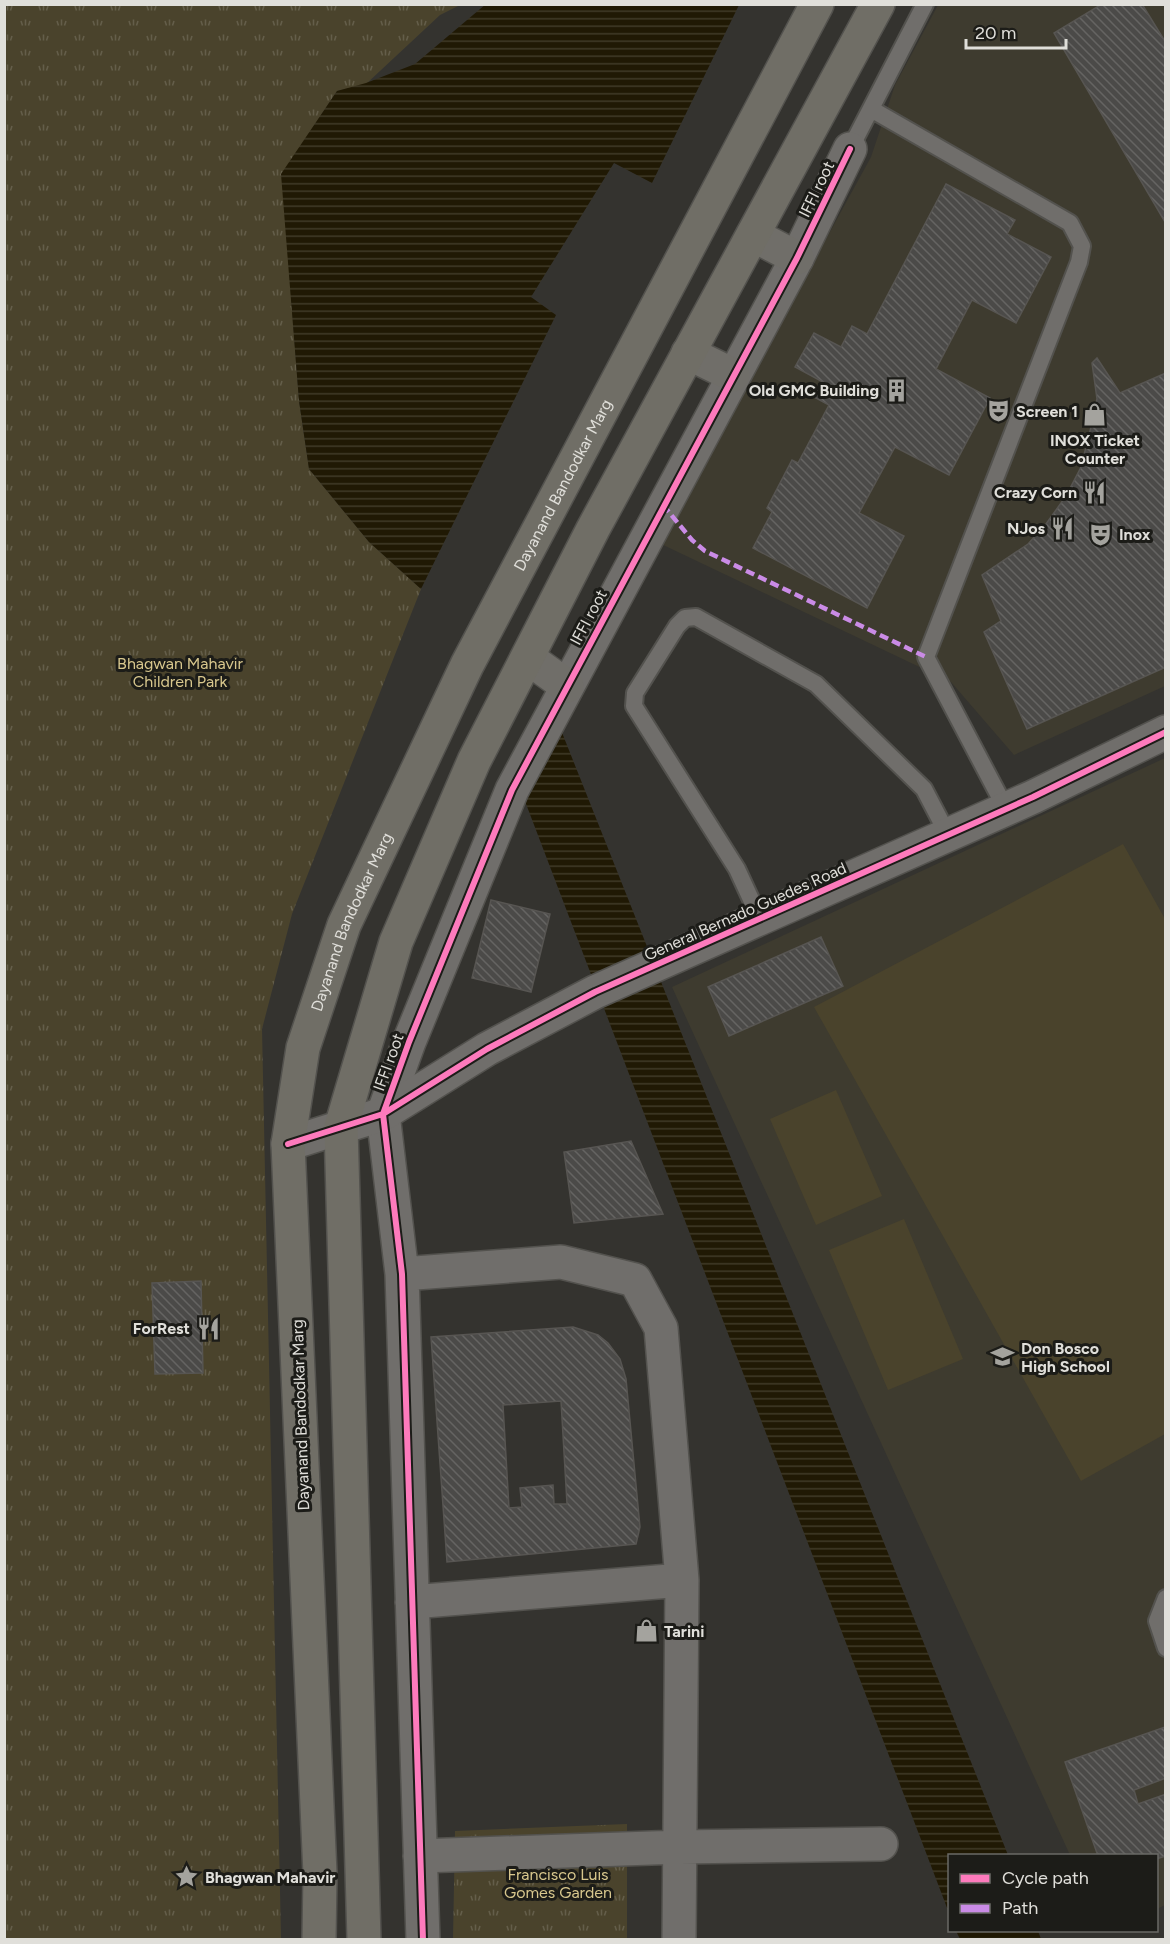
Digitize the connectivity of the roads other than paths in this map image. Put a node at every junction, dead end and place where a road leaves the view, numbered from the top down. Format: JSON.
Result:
{"nodes":[{"id":1,"x":817,"y":4,"type":"edge"},
{"id":2,"x":878,"y":4,"type":"edge"},
{"id":3,"x":925,"y":4,"type":"edge"},
{"id":4,"x":871,"y":109,"type":"junction"},
{"id":5,"x":850,"y":149,"type":"joint"},
{"id":6,"x":753,"y":235,"type":"junction"},
{"id":7,"x":797,"y":258,"type":"junction"},
{"id":8,"x":688,"y":353,"type":"junction"},
{"id":9,"x":733,"y":375,"type":"junction"},
{"id":10,"x":528,"y":658,"type":"junction"},
{"id":11,"x":567,"y":686,"type":"junction"},
{"id":12,"x":1166,"y":732,"type":"edge"},
{"id":13,"x":1006,"y":809,"type":"junction"},
{"id":14,"x":948,"y":835,"type":"junction"},
{"id":15,"x":760,"y":919,"type":"junction"},
{"id":16,"x":383,"y":1114,"type":"junction"},
{"id":17,"x":341,"y":1127,"type":"junction"},
{"id":18,"x":288,"y":1144,"type":"junction"},
{"id":19,"x":402,"y":1274,"type":"junction"},
{"id":20,"x":682,"y":1580,"type":"junction"},
{"id":21,"x":1166,"y":1598,"type":"edge"},
{"id":22,"x":412,"y":1602,"type":"junction"},
{"id":23,"x":1166,"y":1648,"type":"edge"},
{"id":24,"x":882,"y":1844,"type":"dead end"},
{"id":25,"x":680,"y":1847,"type":"junction"},
{"id":26,"x":420,"y":1856,"type":"junction"},
{"id":27,"x":319,"y":1940,"type":"edge"},
{"id":28,"x":364,"y":1940,"type":"edge"},
{"id":29,"x":423,"y":1940,"type":"edge"},
{"id":30,"x":679,"y":1940,"type":"edge"}],
"edges":[{"from":1,"to":18,"type":"main road","name":"Dayanand Bandodkar Marg"},
{"from":2,"to":6,"type":"main road"},
{"from":3,"to":4,"type":"lane"},
{"from":4,"to":5,"type":"lane"},
{"from":4,"to":13,"type":"lane"},
{"from":5,"to":7,"type":"street","name":"IFFI root"},
{"from":6,"to":7,"type":"main road"},
{"from":6,"to":8,"type":"main road"},
{"from":7,"to":9,"type":"street","name":"IFFI root"},
{"from":8,"to":9,"type":"main road"},
{"from":8,"to":10,"type":"main road"},
{"from":9,"to":11,"type":"street","name":"IFFI root"},
{"from":10,"to":11,"type":"main road"},
{"from":10,"to":17,"type":"main road"},
{"from":11,"to":16,"type":"street","name":"IFFI root"},
{"from":12,"to":13,"type":"street","name":"General Bernado Guedes Road"},
{"from":13,"to":14,"type":"street","name":"General Bernado Guedes Road"},
{"from":14,"to":15,"type":"street","name":"General Bernado Guedes Road"},
{"from":14,"to":15,"type":"lane"},
{"from":15,"to":16,"type":"street","name":"General Bernado Guedes Road"},
{"from":16,"to":17,"type":"street","name":"General Bernado Guedes Road"},
{"from":16,"to":19,"type":"street"},
{"from":17,"to":18,"type":"street","name":"General Bernado Guedes Road"},
{"from":17,"to":28,"type":"main road"},
{"from":18,"to":27,"type":"main road","name":"Dayanand Bandodkar Marg"},
{"from":19,"to":20,"type":"street"},
{"from":19,"to":22,"type":"street"},
{"from":20,"to":22,"type":"street"},
{"from":20,"to":25,"type":"street"},
{"from":21,"to":23,"type":"lane"},
{"from":22,"to":26,"type":"street"},
{"from":24,"to":25,"type":"street"},
{"from":25,"to":26,"type":"street"},
{"from":25,"to":30,"type":"street"},
{"from":26,"to":29,"type":"street"}]}
